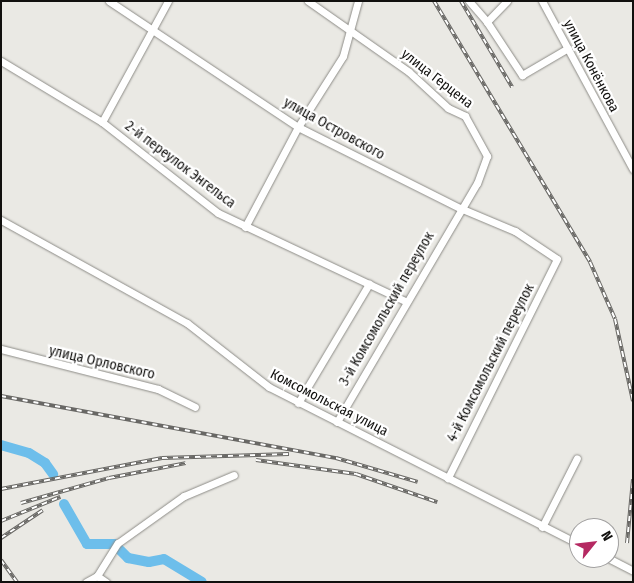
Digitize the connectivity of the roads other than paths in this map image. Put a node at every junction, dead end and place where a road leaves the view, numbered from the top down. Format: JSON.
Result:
{"nodes":[{"id":1,"x":109,"y":1,"type":"edge"},
{"id":2,"x":168,"y":1,"type":"edge"},
{"id":3,"x":308,"y":1,"type":"edge"},
{"id":4,"x":358,"y":1,"type":"edge"},
{"id":5,"x":469,"y":1,"type":"edge"},
{"id":6,"x":507,"y":1,"type":"edge"},
{"id":7,"x":542,"y":1,"type":"edge"},
{"id":8,"x":487,"y":22,"type":"junction"},
{"id":9,"x":151,"y":30,"type":"junction"},
{"id":10,"x":350,"y":30,"type":"junction"},
{"id":11,"x":568,"y":48,"type":"junction"},
{"id":12,"x":1,"y":61,"type":"edge"},
{"id":13,"x":102,"y":122,"type":"junction"},
{"id":14,"x":298,"y":127,"type":"junction"},
{"id":15,"x":633,"y":169,"type":"edge"},
{"id":16,"x":460,"y":208,"type":"junction"},
{"id":17,"x":1,"y":220,"type":"edge"},
{"id":18,"x":245,"y":227,"type":"junction"},
{"id":19,"x":557,"y":259,"type":"joint"},
{"id":20,"x":369,"y":284,"type":"junction"},
{"id":21,"x":406,"y":301,"type":"junction"},
{"id":22,"x":1,"y":349,"type":"edge"},
{"id":23,"x":298,"y":403,"type":"junction"},
{"id":24,"x":195,"y":407,"type":"dead end"},
{"id":25,"x":337,"y":422,"type":"junction"},
{"id":26,"x":577,"y":458,"type":"dead end"},
{"id":27,"x":234,"y":475,"type":"dead end"},
{"id":28,"x":448,"y":478,"type":"junction"},
{"id":29,"x":542,"y":527,"type":"junction"},
{"id":30,"x":569,"y":539,"type":"edge"},
{"id":31,"x":619,"y":564,"type":"edge"},
{"id":32,"x":633,"y":571,"type":"edge"},
{"id":33,"x":97,"y":576,"type":"junction"},
{"id":34,"x":86,"y":582,"type":"edge"},
{"id":35,"x":106,"y":582,"type":"edge"}],
"edges":[{"from":1,"to":9,"type":"street","name":"улица Островского"},
{"from":2,"to":9,"type":"street"},
{"from":3,"to":10,"type":"street","name":"улица Герцена"},
{"from":4,"to":10,"type":"street"},
{"from":5,"to":8,"type":"street"},
{"from":6,"to":8,"type":"street"},
{"from":7,"to":11,"type":"street","name":"улица Конёнкова"},
{"from":8,"to":11,"type":"street"},
{"from":9,"to":13,"type":"street"},
{"from":9,"to":14,"type":"street","name":"улица Островского"},
{"from":10,"to":14,"type":"street"},
{"from":10,"to":16,"type":"street","name":"улица Герцена"},
{"from":11,"to":15,"type":"street","name":"улица Конёнкова"},
{"from":12,"to":13,"type":"street","name":"2-й переулок Энгельса"},
{"from":13,"to":18,"type":"street","name":"2-й переулок Энгельса"},
{"from":14,"to":16,"type":"street","name":"улица Островского"},
{"from":14,"to":18,"type":"street"},
{"from":16,"to":19,"type":"street","name":"улица Островского"},
{"from":16,"to":21,"type":"street","name":"3-й Комсомольский переулок"},
{"from":17,"to":23,"type":"street","name":"Комсомольская улица"},
{"from":18,"to":20,"type":"street","name":"2-й переулок Энгельса"},
{"from":19,"to":28,"type":"street","name":"4-й Комсомольский переулок"},
{"from":20,"to":21,"type":"street","name":"2-й переулок Энгельса"},
{"from":20,"to":23,"type":"street"},
{"from":21,"to":25,"type":"street","name":"3-й Комсомольский переулок"},
{"from":22,"to":24,"type":"street","name":"улица Орловского"},
{"from":23,"to":25,"type":"street","name":"Комсомольская улица"},
{"from":25,"to":28,"type":"street","name":"Комсомольская улица"},
{"from":26,"to":29,"type":"street"},
{"from":27,"to":33,"type":"street"},
{"from":28,"to":29,"type":"street","name":"Комсомольская улица"},
{"from":29,"to":30,"type":"street","name":"Комсомольская улица"},
{"from":31,"to":32,"type":"street"},
{"from":33,"to":34,"type":"street"},
{"from":33,"to":35,"type":"street"}]}
